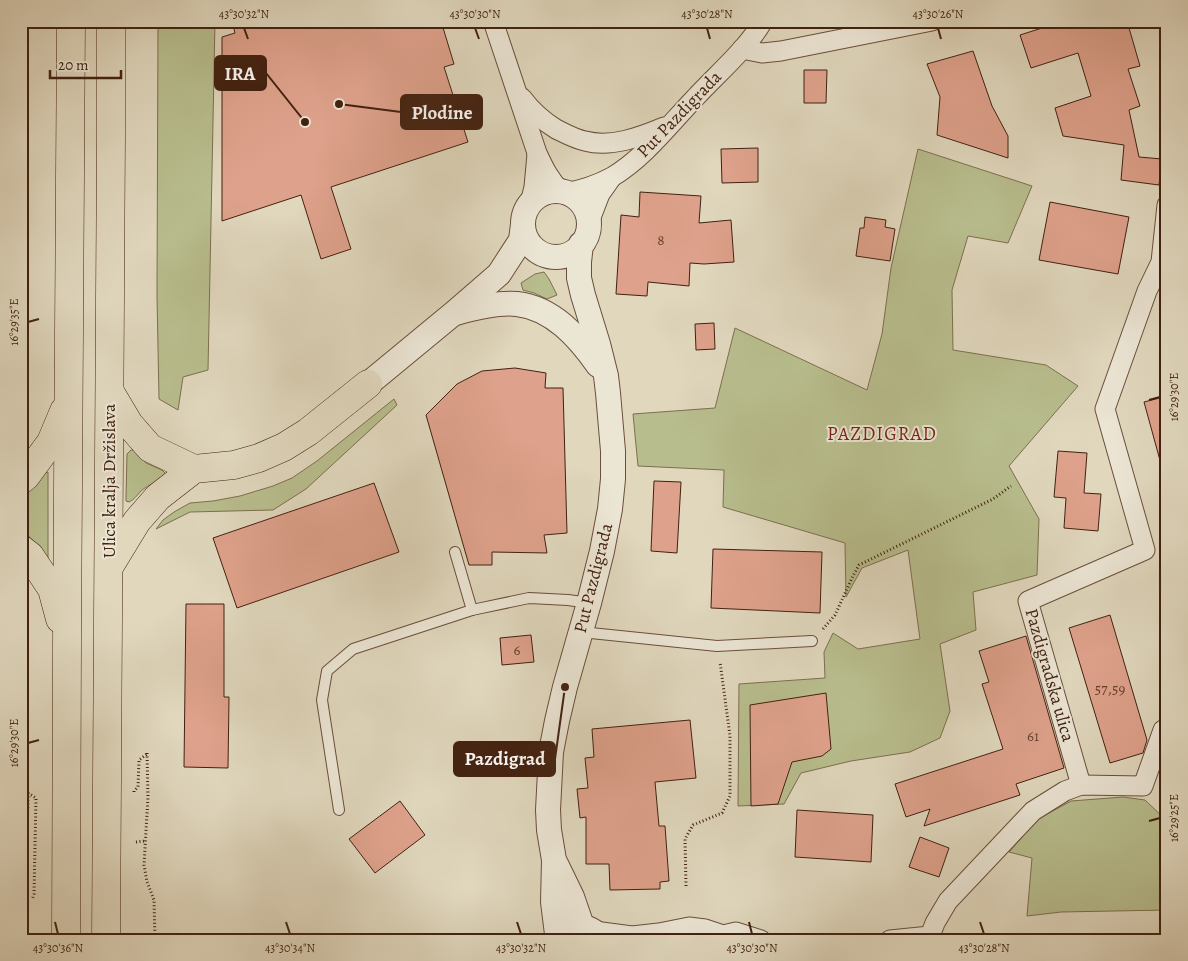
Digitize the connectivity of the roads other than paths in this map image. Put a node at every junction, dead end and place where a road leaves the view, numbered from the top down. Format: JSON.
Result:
{"nodes":[{"id":1,"x":71,"y":21,"type":"edge"},
{"id":2,"x":111,"y":21,"type":"edge"},
{"id":3,"x":493,"y":21,"type":"edge"},
{"id":4,"x":763,"y":21,"type":"edge"},
{"id":5,"x":932,"y":21,"type":"edge"},
{"id":6,"x":742,"y":49,"type":"junction"},
{"id":7,"x":515,"y":89,"type":"junction"},
{"id":8,"x":668,"y":126,"type":"junction"},
{"id":9,"x":537,"y":153,"type":"junction"},
{"id":10,"x":613,"y":176,"type":"junction"},
{"id":11,"x":564,"y":192,"type":"junction"},
{"id":12,"x":1167,"y":205,"type":"edge"},
{"id":13,"x":526,"y":214,"type":"junction"},
{"id":14,"x":585,"y":235,"type":"junction"},
{"id":15,"x":546,"y":255,"type":"junction"},
{"id":16,"x":499,"y":274,"type":"junction"},
{"id":17,"x":583,"y":296,"type":"junction"},
{"id":18,"x":454,"y":313,"type":"junction"},
{"id":19,"x":606,"y":376,"type":"junction"},
{"id":20,"x":368,"y":384,"type":"joint"},
{"id":21,"x":110,"y":392,"type":"junction"},
{"id":22,"x":69,"y":398,"type":"junction"},
{"id":23,"x":194,"y":469,"type":"junction"},
{"id":24,"x":21,"y":480,"type":"edge"},
{"id":25,"x":21,"y":549,"type":"edge"},
{"id":26,"x":455,"y":552,"type":"dead end"},
{"id":27,"x":109,"y":567,"type":"junction"},
{"id":28,"x":589,"y":603,"type":"junction"},
{"id":29,"x":472,"y":610,"type":"junction"},
{"id":30,"x":580,"y":632,"type":"junction"},
{"id":31,"x":812,"y":641,"type":"road end"},
{"id":32,"x":67,"y":645,"type":"junction"},
{"id":33,"x":1167,"y":728,"type":"edge"},
{"id":34,"x":1081,"y":785,"type":"junction"},
{"id":35,"x":339,"y":810,"type":"dead end"},
{"id":36,"x":554,"y":860,"type":"junction"},
{"id":37,"x":593,"y":932,"type":"edge"},
{"id":38,"x":555,"y":937,"type":"edge"},
{"id":39,"x":720,"y":937,"type":"edge"},
{"id":40,"x":931,"y":938,"type":"edge"},
{"id":41,"x":66,"y":940,"type":"edge"},
{"id":42,"x":106,"y":940,"type":"edge"},
{"id":43,"x":762,"y":940,"type":"edge"},
{"id":44,"x":890,"y":940,"type":"edge"}],
"edges":[{"from":1,"to":22,"type":"highway"},
{"from":2,"to":21,"type":"highway","name":"Ulica kralja Držislava"},
{"from":3,"to":7,"type":"street"},
{"from":4,"to":6,"type":"street"},
{"from":5,"to":6,"type":"street"},
{"from":6,"to":8,"type":"street","name":"Put Pazdigrada"},
{"from":7,"to":8,"type":"street"},
{"from":7,"to":9,"type":"street"},
{"from":8,"to":10,"type":"street","name":"Put Pazdigrada"},
{"from":9,"to":11,"type":"street"},
{"from":9,"to":13,"type":"street"},
{"from":10,"to":11,"type":"street","name":"Put Pazdigrada"},
{"from":10,"to":14,"type":"street","name":"Put Pazdigrada"},
{"from":11,"to":13,"type":"street"},
{"from":11,"to":14,"type":"street"},
{"from":12,"to":34,"type":"street","name":"Pazdigradska ulica"},
{"from":13,"to":15,"type":"street"},
{"from":13,"to":16,"type":"street"},
{"from":14,"to":15,"type":"street"},
{"from":14,"to":17,"type":"street","name":"Put Pazdigrada"},
{"from":15,"to":16,"type":"street"},
{"from":15,"to":17,"type":"street","name":"Put Pazdigrada"},
{"from":16,"to":18,"type":"street"},
{"from":17,"to":19,"type":"street","name":"Put Pazdigrada"},
{"from":18,"to":19,"type":"street"},
{"from":18,"to":20,"type":"street"},
{"from":19,"to":28,"type":"street","name":"Put Pazdigrada"},
{"from":20,"to":23,"type":"highway"},
{"from":21,"to":23,"type":"highway"},
{"from":21,"to":27,"type":"highway","name":"Ulica kralja Držislava"},
{"from":22,"to":24,"type":"highway"},
{"from":22,"to":32,"type":"highway"},
{"from":23,"to":27,"type":"highway"},
{"from":25,"to":32,"type":"highway"},
{"from":26,"to":29,"type":"lane"},
{"from":27,"to":42,"type":"highway","name":"Ulica kralja Držislava"},
{"from":28,"to":29,"type":"lane"},
{"from":28,"to":30,"type":"street","name":"Put Pazdigrada"},
{"from":29,"to":35,"type":"lane"},
{"from":30,"to":31,"type":"lane"},
{"from":30,"to":36,"type":"street","name":"Put Pazdigrada"},
{"from":32,"to":41,"type":"highway"},
{"from":33,"to":34,"type":"street"},
{"from":34,"to":40,"type":"street"},
{"from":36,"to":37,"type":"street","name":"Put Pazdigrada"},
{"from":36,"to":38,"type":"street","name":"Put Pazdigrada"},
{"from":37,"to":38,"type":"street"},
{"from":37,"to":39,"type":"street"},
{"from":39,"to":43,"type":"street"},
{"from":40,"to":44,"type":"street"}]}
